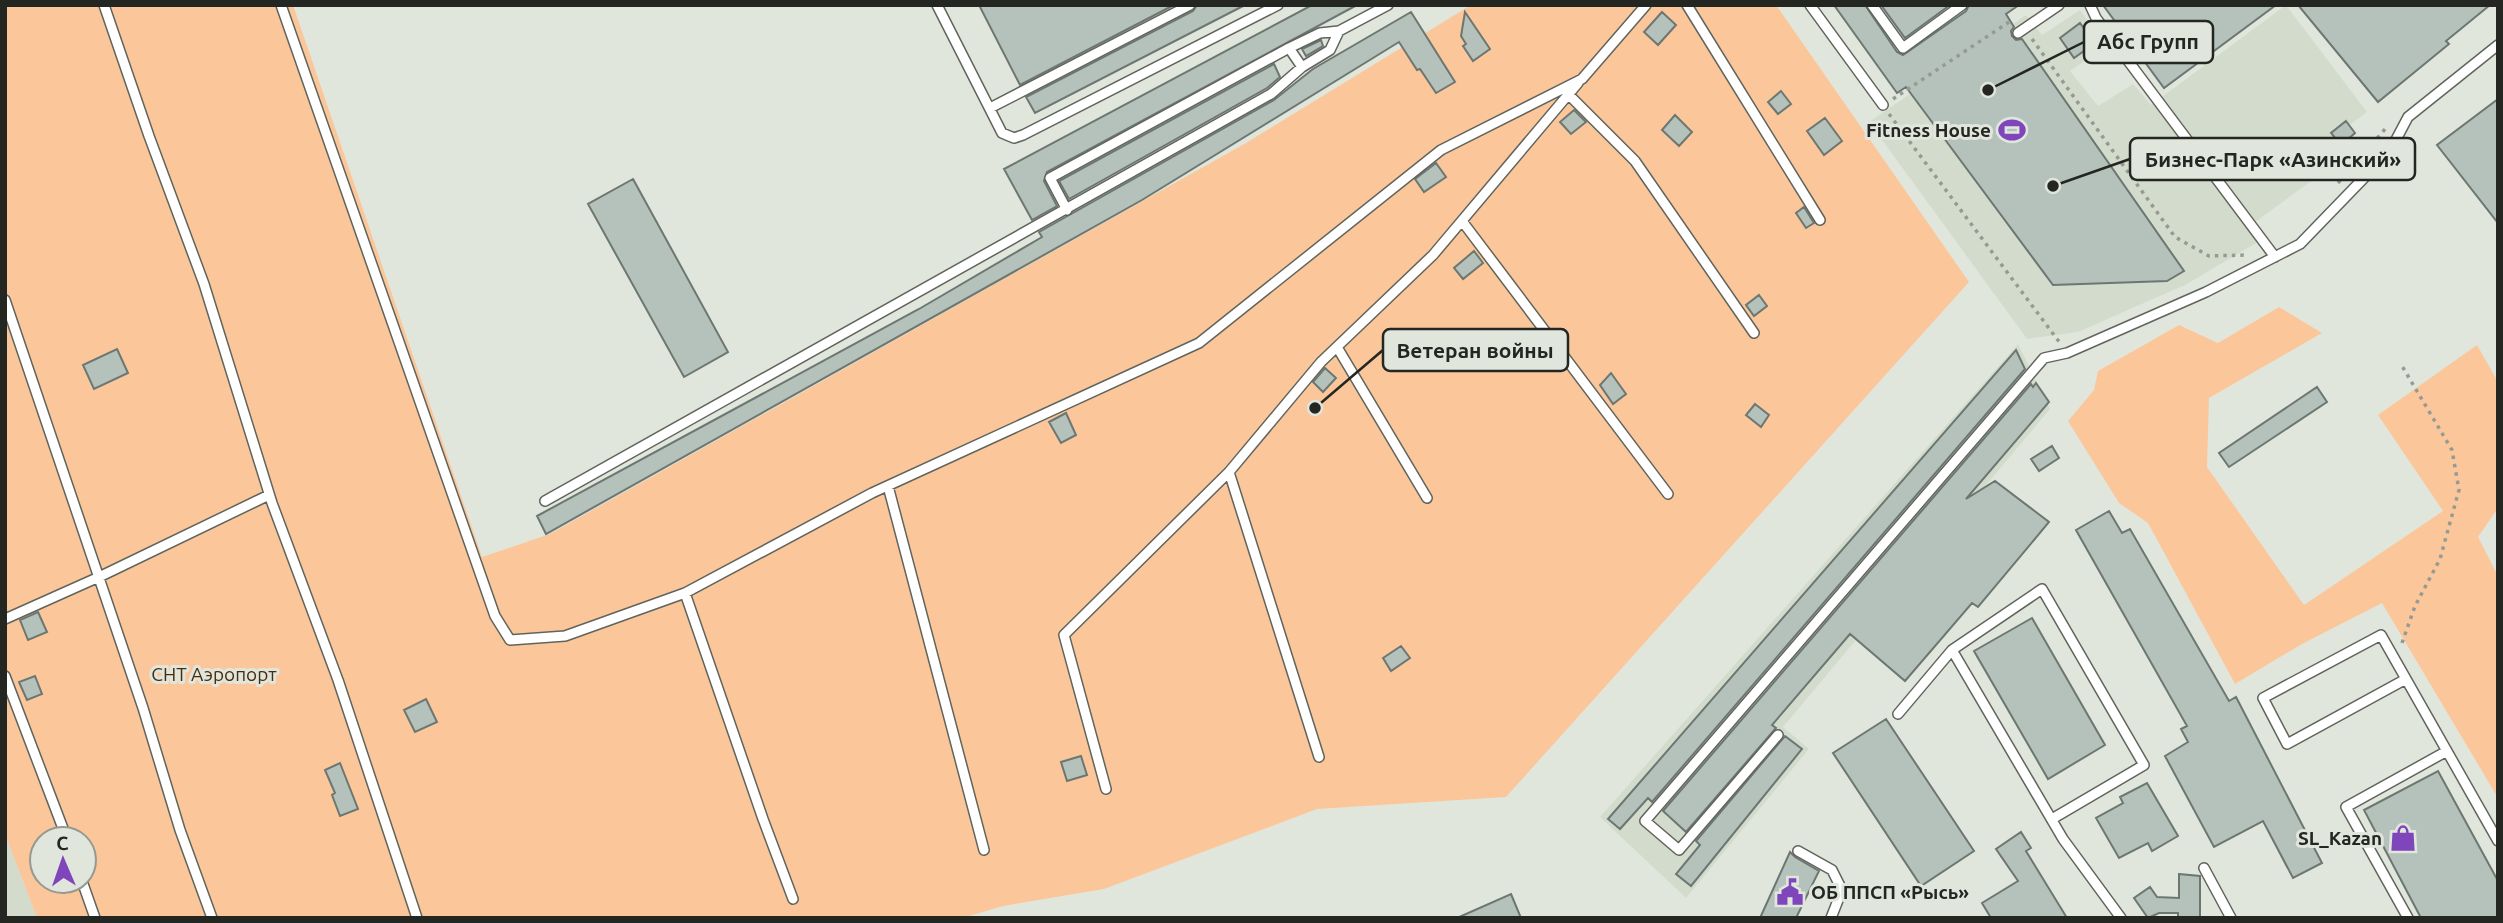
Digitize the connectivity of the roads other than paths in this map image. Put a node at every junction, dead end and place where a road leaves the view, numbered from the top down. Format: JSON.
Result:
{"nodes":[{"id":1,"x":104,"y":5,"type":"edge"},
{"id":2,"x":282,"y":5,"type":"edge"},
{"id":3,"x":937,"y":5,"type":"edge"},
{"id":4,"x":1190,"y":5,"type":"edge"},
{"id":5,"x":1278,"y":5,"type":"edge"},
{"id":6,"x":1388,"y":5,"type":"edge"},
{"id":7,"x":1646,"y":5,"type":"edge"},
{"id":8,"x":1687,"y":5,"type":"edge"},
{"id":9,"x":1810,"y":5,"type":"edge"},
{"id":10,"x":1872,"y":5,"type":"edge"},
{"id":11,"x":1962,"y":5,"type":"edge"},
{"id":12,"x":2059,"y":5,"type":"edge"},
{"id":13,"x":2091,"y":5,"type":"edge"},
{"id":14,"x":1339,"y":31,"type":"junction"},
{"id":15,"x":2021,"y":31,"type":"road end"},
{"id":16,"x":2498,"y":45,"type":"edge"},
{"id":17,"x":1289,"y":48,"type":"junction"},
{"id":18,"x":1302,"y":67,"type":"junction"},
{"id":19,"x":1582,"y":79,"type":"junction"},
{"id":20,"x":1569,"y":94,"type":"junction"},
{"id":21,"x":1883,"y":105,"type":"road end"},
{"id":22,"x":990,"y":108,"type":"junction"},
{"id":23,"x":1067,"y":210,"type":"junction"},
{"id":24,"x":1462,"y":220,"type":"junction"},
{"id":25,"x":1820,"y":220,"type":"dead end"},
{"id":26,"x":2273,"y":253,"type":"junction"},
{"id":27,"x":5,"y":300,"type":"edge"},
{"id":28,"x":1754,"y":333,"type":"dead end"},
{"id":29,"x":1337,"y":347,"type":"junction"},
{"id":30,"x":1229,"y":472,"type":"junction"},
{"id":31,"x":888,"y":486,"type":"junction"},
{"id":32,"x":269,"y":495,"type":"junction"},
{"id":33,"x":1668,"y":495,"type":"dead end"},
{"id":34,"x":1427,"y":498,"type":"dead end"},
{"id":35,"x":545,"y":501,"type":"dead end"},
{"id":36,"x":99,"y":577,"type":"junction"},
{"id":37,"x":685,"y":593,"type":"junction"},
{"id":38,"x":5,"y":619,"type":"edge"},
{"id":39,"x":1952,"y":650,"type":"junction"},
{"id":40,"x":5,"y":676,"type":"edge"},
{"id":41,"x":2406,"y":680,"type":"junction"},
{"id":42,"x":1898,"y":714,"type":"dead end"},
{"id":43,"x":1778,"y":735,"type":"dead end"},
{"id":44,"x":2447,"y":751,"type":"junction"},
{"id":45,"x":1318,"y":757,"type":"dead end"},
{"id":46,"x":1106,"y":789,"type":"dead end"},
{"id":47,"x":2052,"y":819,"type":"junction"},
{"id":48,"x":62,"y":825,"type":"edge"},
{"id":49,"x":2498,"y":841,"type":"edge"},
{"id":50,"x":984,"y":850,"type":"dead end"},
{"id":51,"x":1798,"y":851,"type":"dead end"},
{"id":52,"x":2204,"y":869,"type":"dead end"},
{"id":53,"x":87,"y":895,"type":"edge"},
{"id":54,"x":793,"y":899,"type":"dead end"},
{"id":55,"x":95,"y":918,"type":"edge"},
{"id":56,"x":212,"y":918,"type":"edge"},
{"id":57,"x":417,"y":918,"type":"edge"},
{"id":58,"x":1831,"y":918,"type":"edge"},
{"id":59,"x":2122,"y":918,"type":"edge"},
{"id":60,"x":2231,"y":918,"type":"edge"},
{"id":61,"x":2408,"y":918,"type":"edge"}],
"edges":[{"from":1,"to":32,"type":"lane"},
{"from":2,"to":37,"type":"lane"},
{"from":3,"to":22,"type":"lane"},
{"from":4,"to":22,"type":"lane"},
{"from":5,"to":22,"type":"lane"},
{"from":6,"to":14,"type":"lane"},
{"from":7,"to":19,"type":"lane"},
{"from":8,"to":25,"type":"lane"},
{"from":9,"to":21,"type":"lane"},
{"from":10,"to":11,"type":"lane"},
{"from":12,"to":15,"type":"lane"},
{"from":13,"to":26,"type":"lane"},
{"from":14,"to":17,"type":"lane"},
{"from":14,"to":18,"type":"lane"},
{"from":16,"to":26,"type":"lane"},
{"from":17,"to":18,"type":"lane"},
{"from":17,"to":23,"type":"lane"},
{"from":18,"to":23,"type":"lane"},
{"from":19,"to":20,"type":"lane"},
{"from":19,"to":31,"type":"lane"},
{"from":20,"to":24,"type":"lane"},
{"from":20,"to":28,"type":"lane"},
{"from":23,"to":35,"type":"lane"},
{"from":24,"to":29,"type":"lane"},
{"from":24,"to":33,"type":"lane"},
{"from":26,"to":43,"type":"lane"},
{"from":27,"to":36,"type":"lane"},
{"from":29,"to":30,"type":"lane"},
{"from":29,"to":34,"type":"lane"},
{"from":30,"to":45,"type":"lane"},
{"from":30,"to":46,"type":"lane"},
{"from":31,"to":37,"type":"lane"},
{"from":31,"to":50,"type":"lane"},
{"from":32,"to":36,"type":"lane"},
{"from":32,"to":57,"type":"lane"},
{"from":36,"to":38,"type":"lane"},
{"from":36,"to":56,"type":"lane"},
{"from":37,"to":54,"type":"lane"},
{"from":39,"to":42,"type":"lane"},
{"from":39,"to":47,"type":"lane"},
{"from":39,"to":47,"type":"lane"},
{"from":40,"to":48,"type":"lane"},
{"from":41,"to":41,"type":"lane"},
{"from":41,"to":44,"type":"lane"},
{"from":44,"to":49,"type":"lane"},
{"from":44,"to":61,"type":"lane"},
{"from":47,"to":59,"type":"lane"},
{"from":51,"to":58,"type":"lane"},
{"from":52,"to":60,"type":"lane"},
{"from":53,"to":55,"type":"lane"}]}
